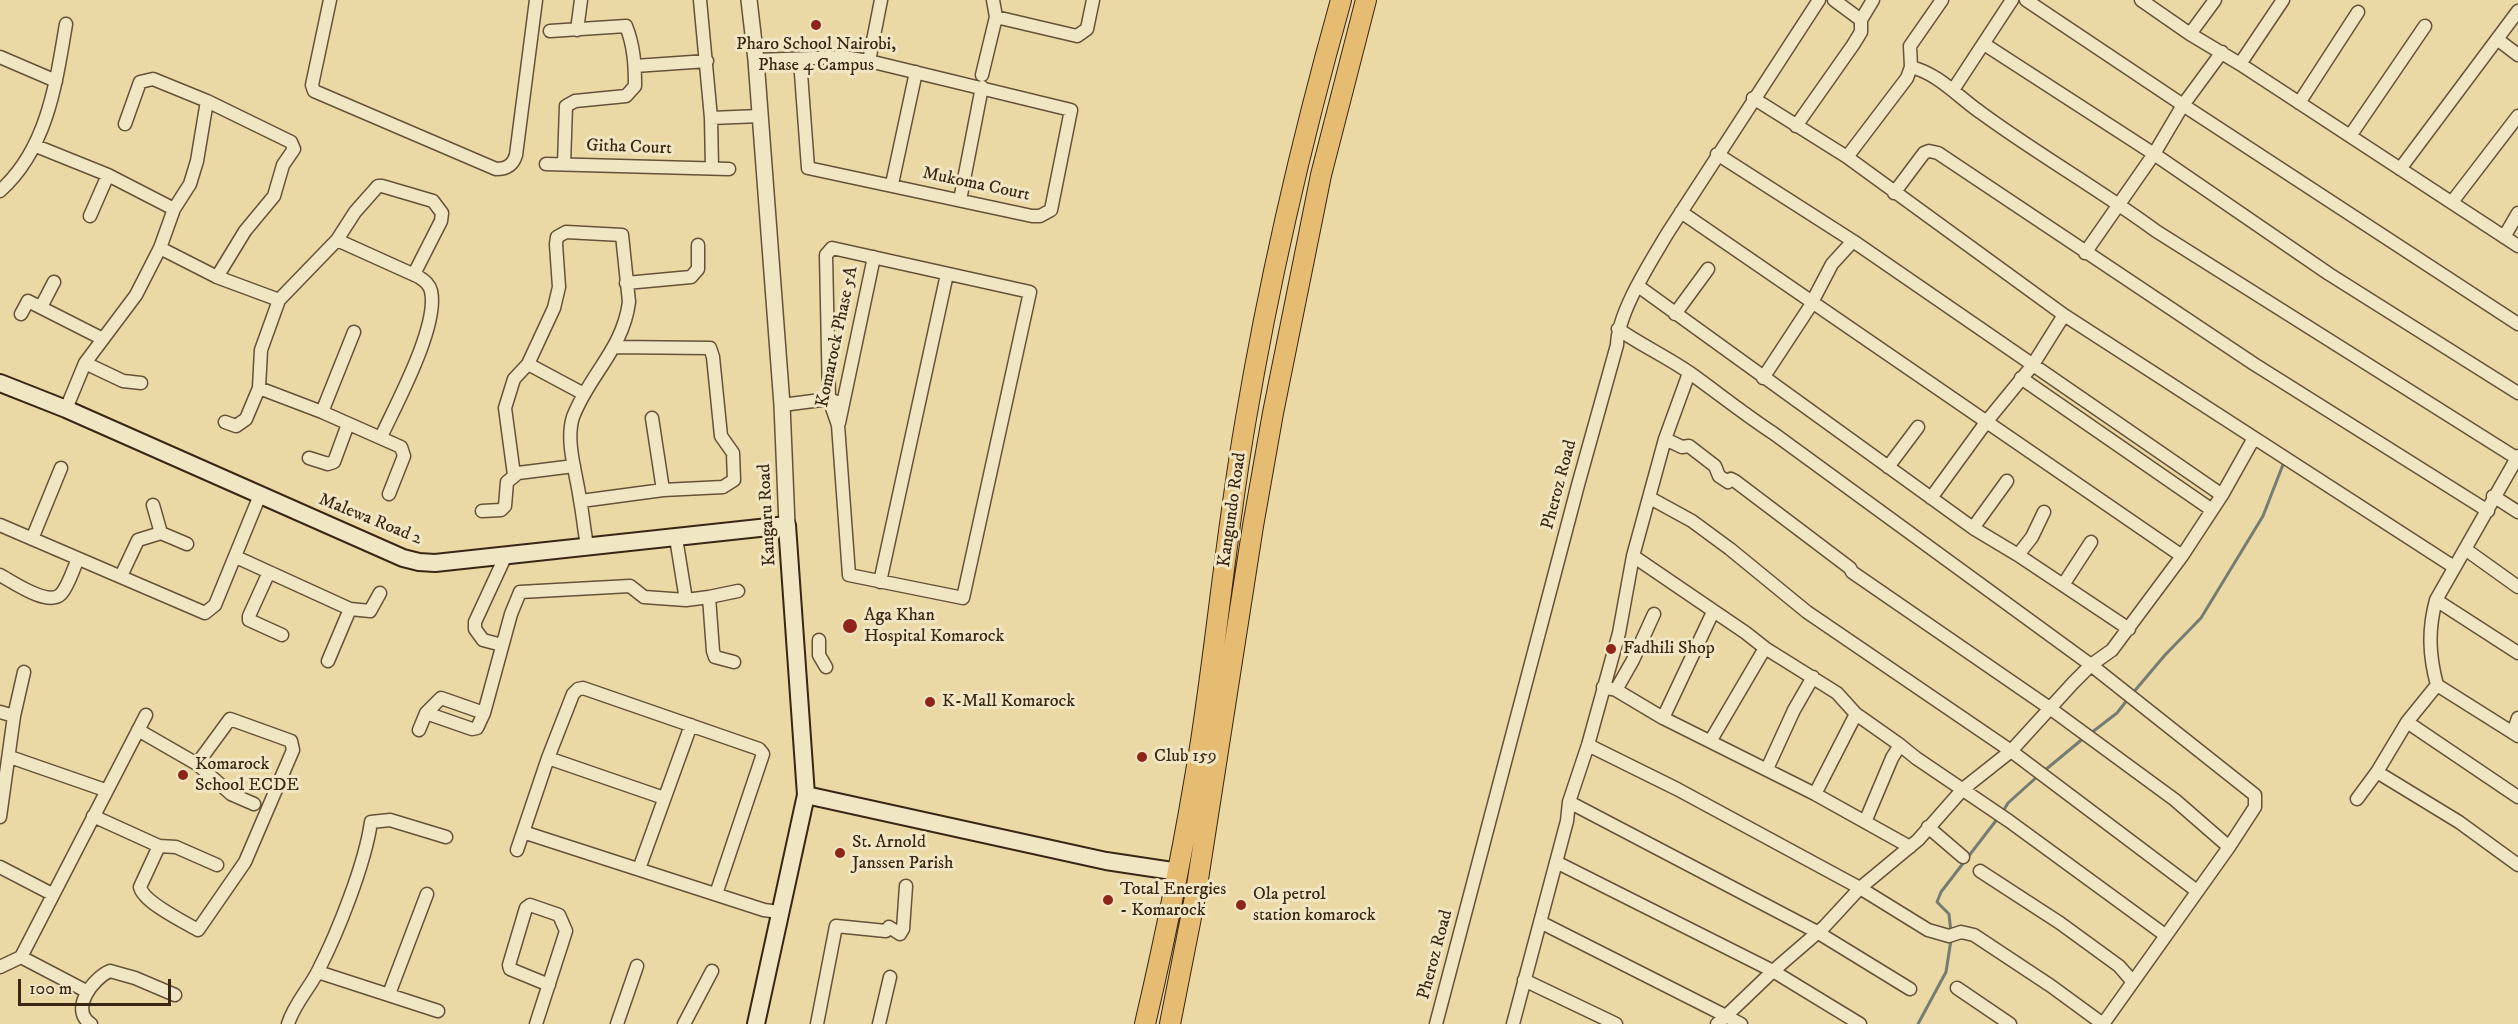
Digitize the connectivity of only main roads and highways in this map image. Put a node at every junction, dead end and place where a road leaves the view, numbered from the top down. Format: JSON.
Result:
{"nodes":[{"id":1,"x":1341,"y":0,"type":"edge"},
{"id":2,"x":1366,"y":0,"type":"edge"},
{"id":3,"x":0,"y":383,"type":"edge"},
{"id":4,"x":787,"y":525,"type":"joint"},
{"id":5,"x":806,"y":795,"type":"junction"},
{"id":6,"x":1179,"y":872,"type":"junction"},
{"id":7,"x":756,"y":1024,"type":"edge"},
{"id":8,"x":1145,"y":1024,"type":"edge"},
{"id":9,"x":1170,"y":1024,"type":"edge"}],
"edges":[{"from":1,"to":6,"type":"highway","name":"Kangundo Road"},
{"from":2,"to":9,"type":"highway","name":"Kangundo Road"},
{"from":3,"to":4,"type":"main road","name":"Malewa Road 2"},
{"from":4,"to":5,"type":"main road","name":"Kangaru Road"},
{"from":5,"to":6,"type":"main road"},
{"from":5,"to":7,"type":"main road","name":"Kangaru Road"},
{"from":6,"to":8,"type":"highway","name":"Kangundo Road"}]}
